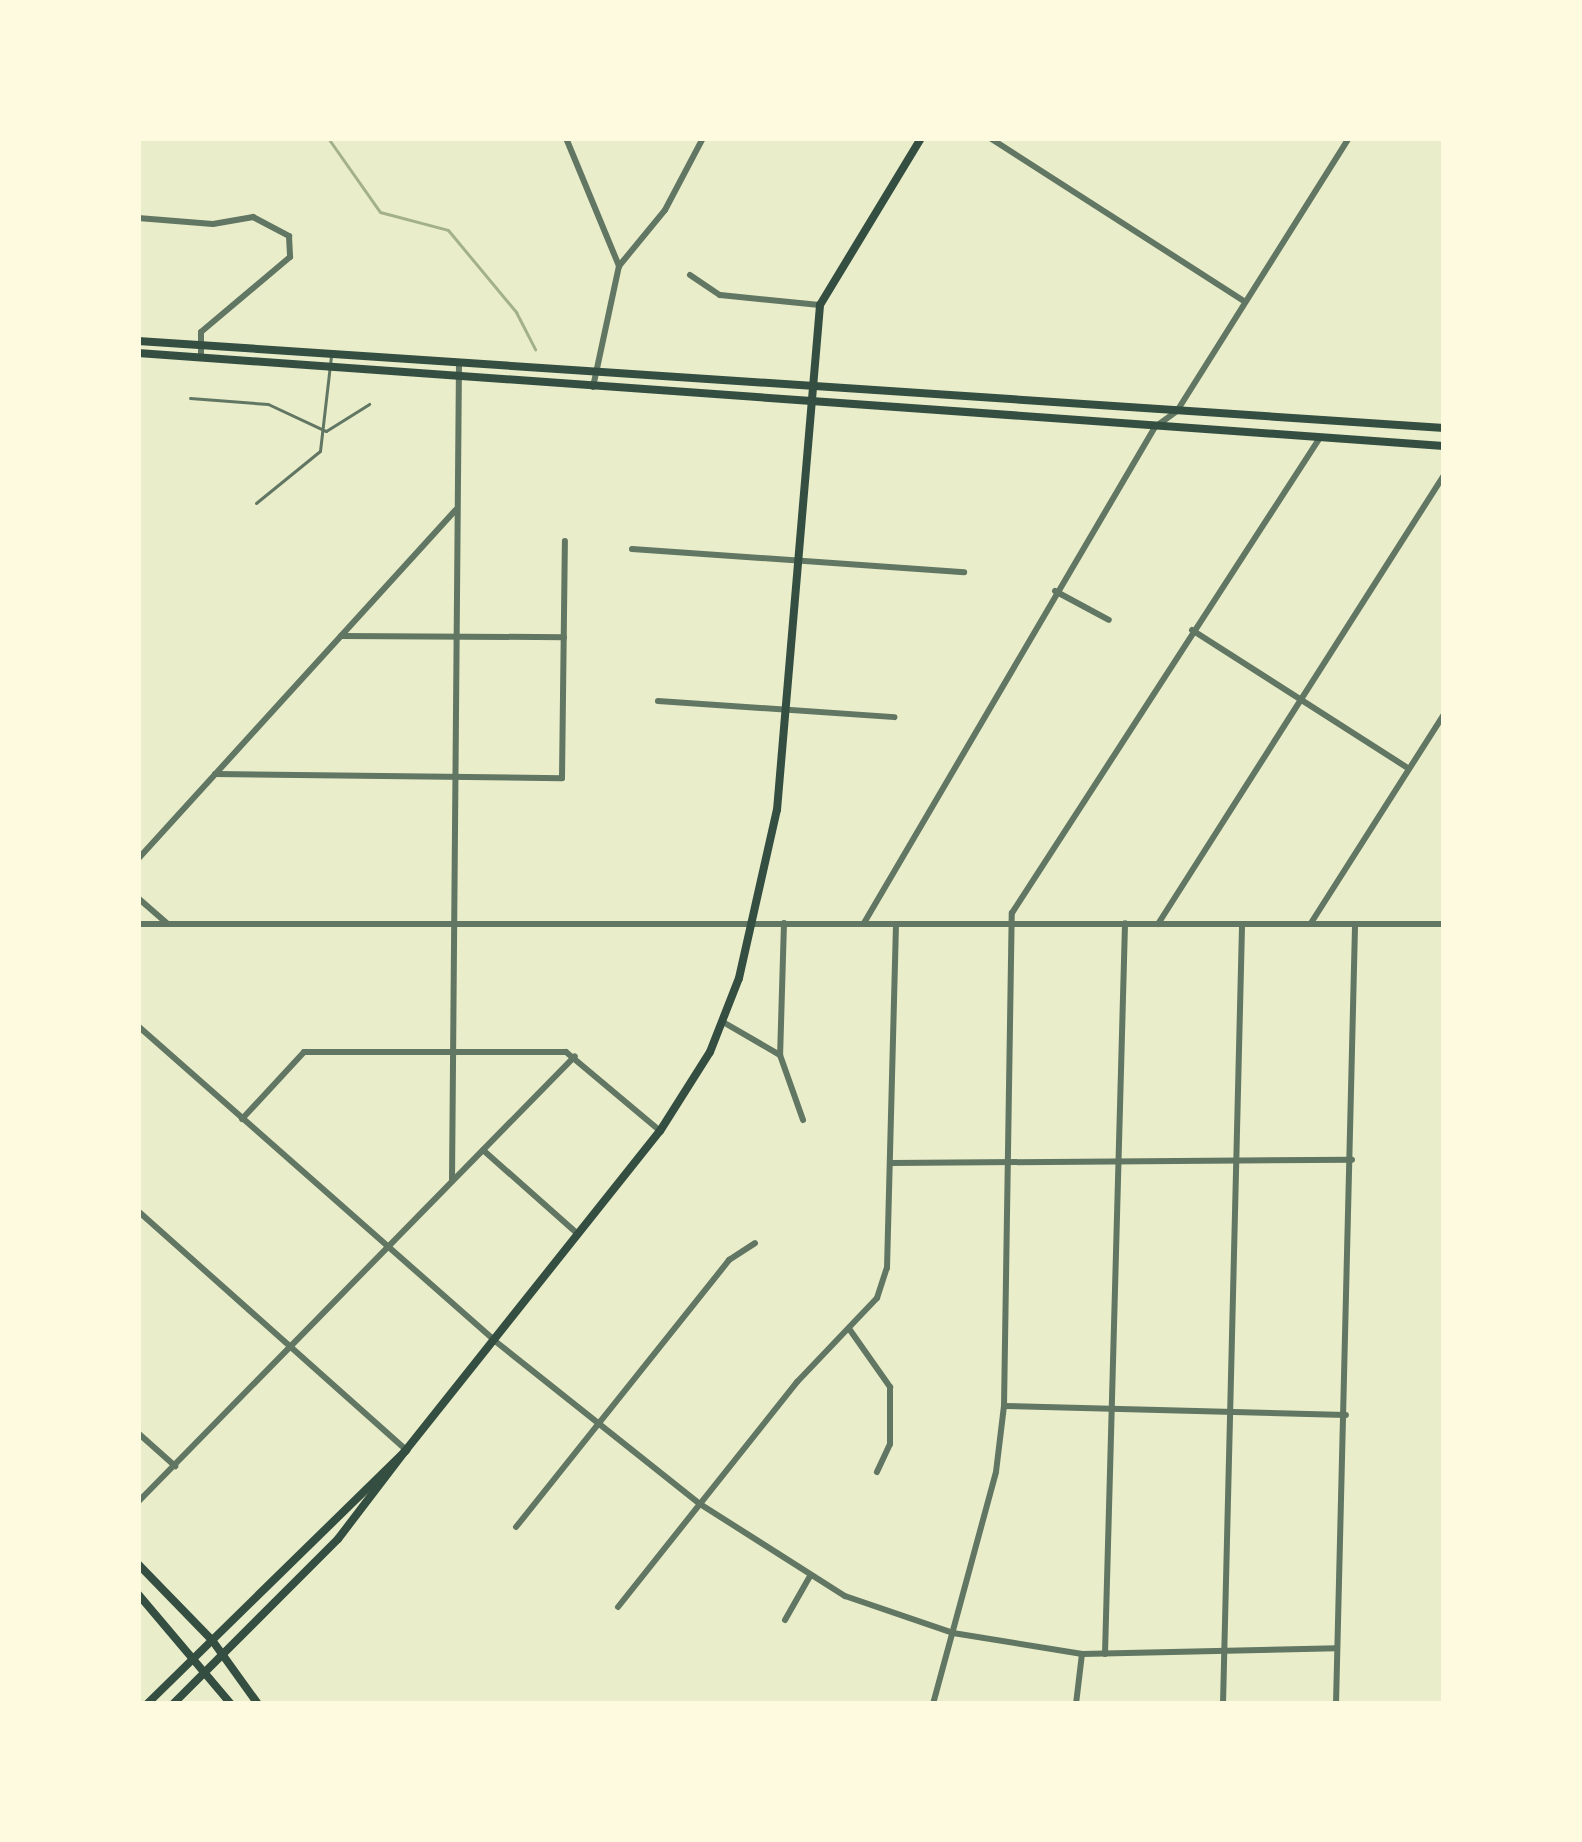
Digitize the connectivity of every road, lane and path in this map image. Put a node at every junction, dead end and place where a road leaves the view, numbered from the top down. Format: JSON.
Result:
{"nodes":[{"id":1,"x":566,"y":138,"type":"edge"},
{"id":2,"x":704,"y":138,"type":"edge"},
{"id":3,"x":921,"y":138,"type":"edge"},
{"id":4,"x":990,"y":138,"type":"edge"},
{"id":5,"x":1349,"y":138,"type":"edge"},
{"id":6,"x":138,"y":218,"type":"edge"},
{"id":7,"x":619,"y":266,"type":"junction"},
{"id":8,"x":690,"y":275,"type":"dead end"},
{"id":9,"x":1245,"y":302,"type":"junction"},
{"id":10,"x":820,"y":305,"type":"junction"},
{"id":11,"x":138,"y":341,"type":"edge"},
{"id":12,"x":201,"y":345,"type":"junction"},
{"id":13,"x":138,"y":353,"type":"edge"},
{"id":14,"x":331,"y":354,"type":"junction"},
{"id":15,"x":201,"y":358,"type":"junction"},
{"id":16,"x":459,"y":363,"type":"junction"},
{"id":17,"x":330,"y":366,"type":"junction"},
{"id":18,"x":596,"y":370,"type":"junction"},
{"id":19,"x":459,"y":375,"type":"junction"},
{"id":20,"x":812,"y":386,"type":"junction"},
{"id":21,"x":592,"y":387,"type":"junction"},
{"id":22,"x":190,"y":398,"type":"dead end"},
{"id":23,"x":811,"y":403,"type":"junction"},
{"id":24,"x":369,"y":404,"type":"dead end"},
{"id":25,"x":1178,"y":410,"type":"junction"},
{"id":26,"x":1155,"y":427,"type":"junction"},
{"id":27,"x":1444,"y":428,"type":"edge"},
{"id":28,"x":326,"y":431,"type":"junction"},
{"id":29,"x":1319,"y":439,"type":"junction"},
{"id":30,"x":1444,"y":446,"type":"edge"},
{"id":31,"x":1444,"y":475,"type":"edge"},
{"id":32,"x":256,"y":503,"type":"dead end"},
{"id":33,"x":459,"y":507,"type":"junction"},
{"id":34,"x":565,"y":542,"type":"dead end"},
{"id":35,"x":632,"y":549,"type":"dead end"},
{"id":36,"x":796,"y":560,"type":"junction"},
{"id":37,"x":964,"y":572,"type":"dead end"},
{"id":38,"x":1055,"y":591,"type":"junction"},
{"id":39,"x":1108,"y":620,"type":"dead end"},
{"id":40,"x":1192,"y":630,"type":"junction"},
{"id":41,"x":341,"y":636,"type":"junction"},
{"id":42,"x":455,"y":637,"type":"junction"},
{"id":43,"x":564,"y":637,"type":"junction"},
{"id":44,"x":1302,"y":698,"type":"junction"},
{"id":45,"x":658,"y":701,"type":"dead end"},
{"id":46,"x":788,"y":710,"type":"junction"},
{"id":47,"x":1444,"y":713,"type":"edge"},
{"id":48,"x":894,"y":717,"type":"dead end"},
{"id":49,"x":1408,"y":768,"type":"junction"},
{"id":50,"x":215,"y":774,"type":"junction"},
{"id":51,"x":455,"y":776,"type":"junction"},
{"id":52,"x":138,"y":860,"type":"edge"},
{"id":53,"x":138,"y":898,"type":"edge"},
{"id":54,"x":753,"y":922,"type":"junction"},
{"id":55,"x":138,"y":923,"type":"edge"},
{"id":56,"x":166,"y":923,"type":"junction"},
{"id":57,"x":784,"y":923,"type":"junction"},
{"id":58,"x":864,"y":923,"type":"junction"},
{"id":59,"x":896,"y":923,"type":"junction"},
{"id":60,"x":1125,"y":923,"type":"junction"},
{"id":61,"x":454,"y":924,"type":"junction"},
{"id":62,"x":1010,"y":924,"type":"junction"},
{"id":63,"x":1158,"y":924,"type":"junction"},
{"id":64,"x":1444,"y":924,"type":"edge"},
{"id":65,"x":1242,"y":925,"type":"junction"},
{"id":66,"x":1310,"y":925,"type":"junction"},
{"id":67,"x":1355,"y":925,"type":"junction"},
{"id":68,"x":722,"y":1022,"type":"junction"},
{"id":69,"x":138,"y":1026,"type":"edge"},
{"id":70,"x":452,"y":1052,"type":"junction"},
{"id":71,"x":780,"y":1055,"type":"junction"},
{"id":72,"x":575,"y":1056,"type":"junction"},
{"id":73,"x":242,"y":1119,"type":"junction"},
{"id":74,"x":803,"y":1120,"type":"dead end"},
{"id":75,"x":660,"y":1131,"type":"junction"},
{"id":76,"x":483,"y":1150,"type":"junction"},
{"id":77,"x":1352,"y":1160,"type":"junction"},
{"id":78,"x":1234,"y":1161,"type":"junction"},
{"id":79,"x":1119,"y":1162,"type":"junction"},
{"id":80,"x":891,"y":1163,"type":"junction"},
{"id":81,"x":1004,"y":1165,"type":"junction"},
{"id":82,"x":452,"y":1181,"type":"junction"},
{"id":83,"x":138,"y":1211,"type":"edge"},
{"id":84,"x":578,"y":1234,"type":"junction"},
{"id":85,"x":755,"y":1243,"type":"dead end"},
{"id":86,"x":389,"y":1247,"type":"junction"},
{"id":87,"x":850,"y":1330,"type":"junction"},
{"id":88,"x":495,"y":1341,"type":"junction"},
{"id":89,"x":292,"y":1346,"type":"junction"},
{"id":90,"x":1004,"y":1406,"type":"junction"},
{"id":91,"x":1116,"y":1409,"type":"junction"},
{"id":92,"x":1228,"y":1412,"type":"junction"},
{"id":93,"x":1346,"y":1415,"type":"junction"},
{"id":94,"x":598,"y":1424,"type":"junction"},
{"id":95,"x":138,"y":1433,"type":"edge"},
{"id":96,"x":406,"y":1450,"type":"junction"},
{"id":97,"x":175,"y":1466,"type":"junction"},
{"id":98,"x":877,"y":1472,"type":"dead end"},
{"id":99,"x":138,"y":1502,"type":"edge"},
{"id":100,"x":700,"y":1504,"type":"junction"},
{"id":101,"x":516,"y":1528,"type":"dead end"},
{"id":102,"x":138,"y":1564,"type":"edge"},
{"id":103,"x":810,"y":1576,"type":"junction"},
{"id":104,"x":138,"y":1594,"type":"edge"},
{"id":105,"x":618,"y":1607,"type":"dead end"},
{"id":106,"x":784,"y":1620,"type":"dead end"},
{"id":107,"x":953,"y":1633,"type":"junction"},
{"id":108,"x":212,"y":1640,"type":"junction"},
{"id":109,"x":1337,"y":1648,"type":"junction"},
{"id":110,"x":1082,"y":1654,"type":"junction"},
{"id":111,"x":1105,"y":1654,"type":"junction"},
{"id":112,"x":1224,"y":1654,"type":"junction"},
{"id":113,"x":224,"y":1655,"type":"junction"},
{"id":114,"x":196,"y":1656,"type":"junction"},
{"id":115,"x":207,"y":1671,"type":"junction"},
{"id":116,"x":147,"y":1704,"type":"edge"},
{"id":117,"x":173,"y":1704,"type":"edge"},
{"id":118,"x":231,"y":1704,"type":"edge"},
{"id":119,"x":258,"y":1704,"type":"edge"},
{"id":120,"x":933,"y":1704,"type":"edge"},
{"id":121,"x":1076,"y":1704,"type":"edge"},
{"id":122,"x":1223,"y":1704,"type":"edge"},
{"id":123,"x":1336,"y":1704,"type":"edge"}],
"edges":[{"from":1,"to":7,"type":"street"},
{"from":2,"to":7,"type":"street"},
{"from":3,"to":10,"type":"main road"},
{"from":4,"to":9,"type":"street"},
{"from":5,"to":9,"type":"street"},
{"from":6,"to":12,"type":"street"},
{"from":7,"to":18,"type":"street"},
{"from":8,"to":10,"type":"street"},
{"from":9,"to":25,"type":"street"},
{"from":10,"to":20,"type":"main road"},
{"from":11,"to":12,"type":"main road"},
{"from":12,"to":14,"type":"main road"},
{"from":12,"to":15,"type":"street"},
{"from":13,"to":15,"type":"main road"},
{"from":14,"to":16,"type":"main road"},
{"from":14,"to":17,"type":"lane"},
{"from":15,"to":17,"type":"main road"},
{"from":16,"to":18,"type":"main road"},
{"from":16,"to":19,"type":"street"},
{"from":17,"to":19,"type":"main road"},
{"from":17,"to":28,"type":"lane"},
{"from":18,"to":20,"type":"main road"},
{"from":18,"to":21,"type":"street"},
{"from":19,"to":21,"type":"main road"},
{"from":19,"to":33,"type":"street"},
{"from":20,"to":23,"type":"main road"},
{"from":20,"to":25,"type":"main road"},
{"from":21,"to":23,"type":"main road"},
{"from":22,"to":28,"type":"lane"},
{"from":23,"to":26,"type":"main road"},
{"from":23,"to":36,"type":"main road"},
{"from":24,"to":28,"type":"lane"},
{"from":25,"to":26,"type":"street"},
{"from":25,"to":27,"type":"main road"},
{"from":26,"to":29,"type":"main road"},
{"from":26,"to":38,"type":"street"},
{"from":28,"to":32,"type":"lane"},
{"from":29,"to":30,"type":"main road"},
{"from":29,"to":40,"type":"street"},
{"from":31,"to":44,"type":"street"},
{"from":33,"to":41,"type":"street"},
{"from":33,"to":42,"type":"street"},
{"from":34,"to":43,"type":"street"},
{"from":35,"to":36,"type":"street"},
{"from":36,"to":37,"type":"street"},
{"from":36,"to":46,"type":"main road"},
{"from":38,"to":39,"type":"street"},
{"from":38,"to":58,"type":"street"},
{"from":40,"to":44,"type":"street"},
{"from":40,"to":62,"type":"street"},
{"from":41,"to":42,"type":"street"},
{"from":41,"to":50,"type":"street"},
{"from":42,"to":43,"type":"street"},
{"from":42,"to":51,"type":"street"},
{"from":43,"to":51,"type":"street"},
{"from":44,"to":49,"type":"street"},
{"from":44,"to":63,"type":"street"},
{"from":45,"to":46,"type":"street"},
{"from":46,"to":48,"type":"street"},
{"from":46,"to":54,"type":"main road"},
{"from":47,"to":49,"type":"street"},
{"from":49,"to":66,"type":"street"},
{"from":50,"to":51,"type":"street"},
{"from":50,"to":52,"type":"street"},
{"from":51,"to":61,"type":"street"},
{"from":53,"to":56,"type":"street"},
{"from":54,"to":57,"type":"street"},
{"from":54,"to":61,"type":"street"},
{"from":54,"to":68,"type":"main road"},
{"from":55,"to":56,"type":"street"},
{"from":56,"to":61,"type":"street"},
{"from":57,"to":58,"type":"street"},
{"from":57,"to":71,"type":"street"},
{"from":58,"to":59,"type":"street"},
{"from":59,"to":62,"type":"street"},
{"from":59,"to":80,"type":"street"},
{"from":60,"to":62,"type":"street"},
{"from":60,"to":63,"type":"street"},
{"from":60,"to":79,"type":"street"},
{"from":61,"to":70,"type":"street"},
{"from":62,"to":81,"type":"street"},
{"from":63,"to":65,"type":"street"},
{"from":64,"to":67,"type":"street"},
{"from":65,"to":66,"type":"street"},
{"from":65,"to":78,"type":"street"},
{"from":66,"to":67,"type":"street"},
{"from":67,"to":77,"type":"street"},
{"from":68,"to":71,"type":"street"},
{"from":68,"to":75,"type":"main road"},
{"from":69,"to":73,"type":"street"},
{"from":70,"to":72,"type":"street"},
{"from":70,"to":73,"type":"street"},
{"from":70,"to":82,"type":"street"},
{"from":71,"to":74,"type":"street"},
{"from":72,"to":75,"type":"street"},
{"from":72,"to":76,"type":"street"},
{"from":73,"to":86,"type":"street"},
{"from":75,"to":84,"type":"main road"},
{"from":76,"to":82,"type":"street"},
{"from":76,"to":84,"type":"street"},
{"from":77,"to":78,"type":"street"},
{"from":77,"to":93,"type":"street"},
{"from":78,"to":79,"type":"street"},
{"from":78,"to":92,"type":"street"},
{"from":79,"to":81,"type":"street"},
{"from":79,"to":91,"type":"street"},
{"from":80,"to":81,"type":"street"},
{"from":80,"to":87,"type":"street"},
{"from":81,"to":90,"type":"street"},
{"from":82,"to":86,"type":"street"},
{"from":83,"to":89,"type":"street"},
{"from":84,"to":88,"type":"main road"},
{"from":85,"to":94,"type":"street"},
{"from":86,"to":88,"type":"street"},
{"from":86,"to":89,"type":"street"},
{"from":87,"to":98,"type":"street"},
{"from":87,"to":100,"type":"street"},
{"from":88,"to":94,"type":"street"},
{"from":88,"to":96,"type":"main road"},
{"from":89,"to":96,"type":"street"},
{"from":89,"to":97,"type":"street"},
{"from":90,"to":91,"type":"street"},
{"from":90,"to":107,"type":"street"},
{"from":91,"to":92,"type":"street"},
{"from":91,"to":111,"type":"street"},
{"from":92,"to":93,"type":"street"},
{"from":92,"to":112,"type":"street"},
{"from":93,"to":109,"type":"street"},
{"from":94,"to":100,"type":"street"},
{"from":94,"to":101,"type":"street"},
{"from":95,"to":97,"type":"street"},
{"from":96,"to":108,"type":"main road"},
{"from":96,"to":113,"type":"main road"},
{"from":97,"to":99,"type":"street"},
{"from":100,"to":103,"type":"street"},
{"from":100,"to":105,"type":"street"},
{"from":102,"to":108,"type":"main road"},
{"from":103,"to":106,"type":"street"},
{"from":103,"to":107,"type":"street"},
{"from":104,"to":114,"type":"main road"},
{"from":107,"to":110,"type":"street"},
{"from":107,"to":120,"type":"street"},
{"from":108,"to":113,"type":"main road"},
{"from":108,"to":114,"type":"main road"},
{"from":109,"to":112,"type":"street"},
{"from":109,"to":123,"type":"street"},
{"from":110,"to":111,"type":"street"},
{"from":110,"to":121,"type":"street"},
{"from":111,"to":112,"type":"street"},
{"from":112,"to":122,"type":"street"},
{"from":113,"to":115,"type":"main road"},
{"from":113,"to":119,"type":"main road"},
{"from":114,"to":115,"type":"main road"},
{"from":114,"to":116,"type":"main road"},
{"from":115,"to":117,"type":"main road"},
{"from":115,"to":118,"type":"main road"}]}
